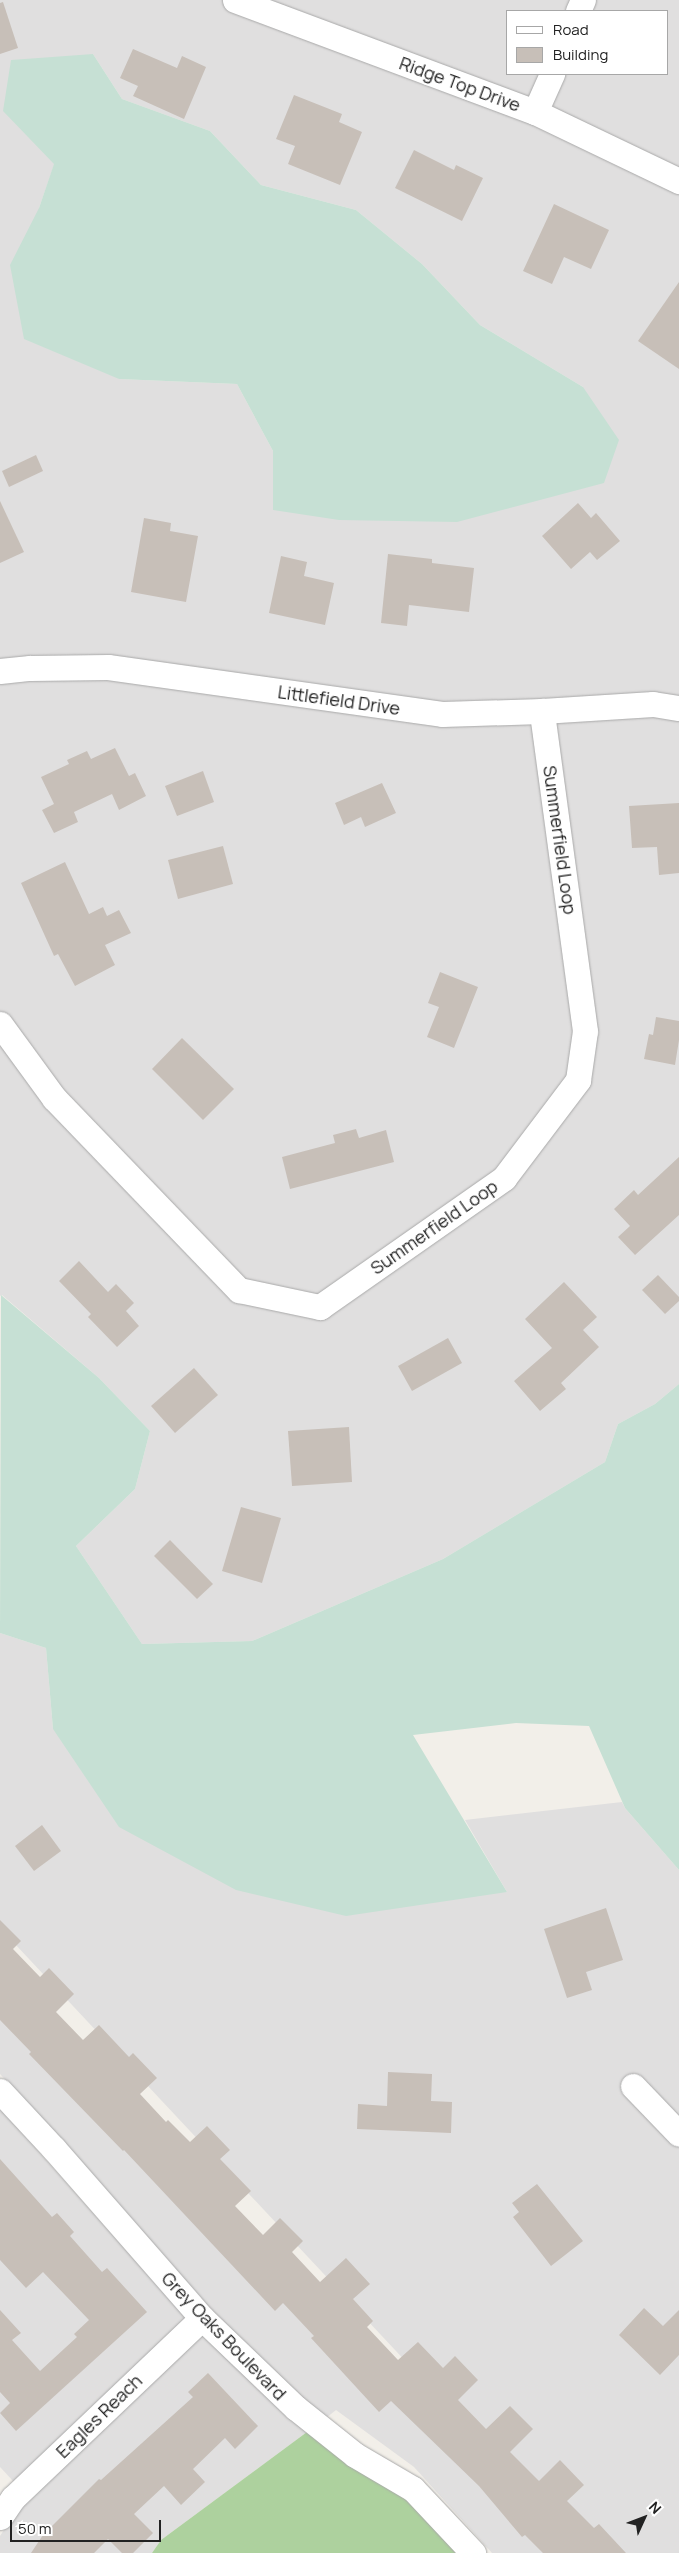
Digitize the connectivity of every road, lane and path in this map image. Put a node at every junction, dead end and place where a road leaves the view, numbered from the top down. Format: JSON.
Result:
{"nodes":[{"id":1,"x":235,"y":0,"type":"edge"},
{"id":2,"x":552,"y":75,"type":"edge"},
{"id":3,"x":535,"y":112,"type":"junction"},
{"id":4,"x":679,"y":181,"type":"edge"},
{"id":5,"x":0,"y":671,"type":"edge"},
{"id":6,"x":679,"y":708,"type":"edge"},
{"id":7,"x":542,"y":711,"type":"junction"},
{"id":8,"x":0,"y":1024,"type":"edge"},
{"id":9,"x":633,"y":2086,"type":"dead end"},
{"id":10,"x":0,"y":2091,"type":"edge"},
{"id":11,"x":679,"y":2134,"type":"edge"},
{"id":12,"x":202,"y":2318,"type":"junction"},
{"id":13,"x":4,"y":2499,"type":"edge"},
{"id":14,"x":473,"y":2553,"type":"edge"}],
"edges":[{"from":1,"to":3,"type":"street","name":"Ridge Top Drive"},
{"from":2,"to":3,"type":"street"},
{"from":3,"to":4,"type":"street","name":"Ridge Top Drive"},
{"from":5,"to":7,"type":"street","name":"Littlefield Drive"},
{"from":6,"to":7,"type":"street","name":"Littlefield Drive"},
{"from":7,"to":8,"type":"street","name":"Summerfield Loop"},
{"from":9,"to":11,"type":"street"},
{"from":10,"to":12,"type":"street","name":"Grey Oaks Boulevard"},
{"from":12,"to":13,"type":"street","name":"Eagles Reach"},
{"from":12,"to":14,"type":"street","name":"Grey Oaks Boulevard"}]}
